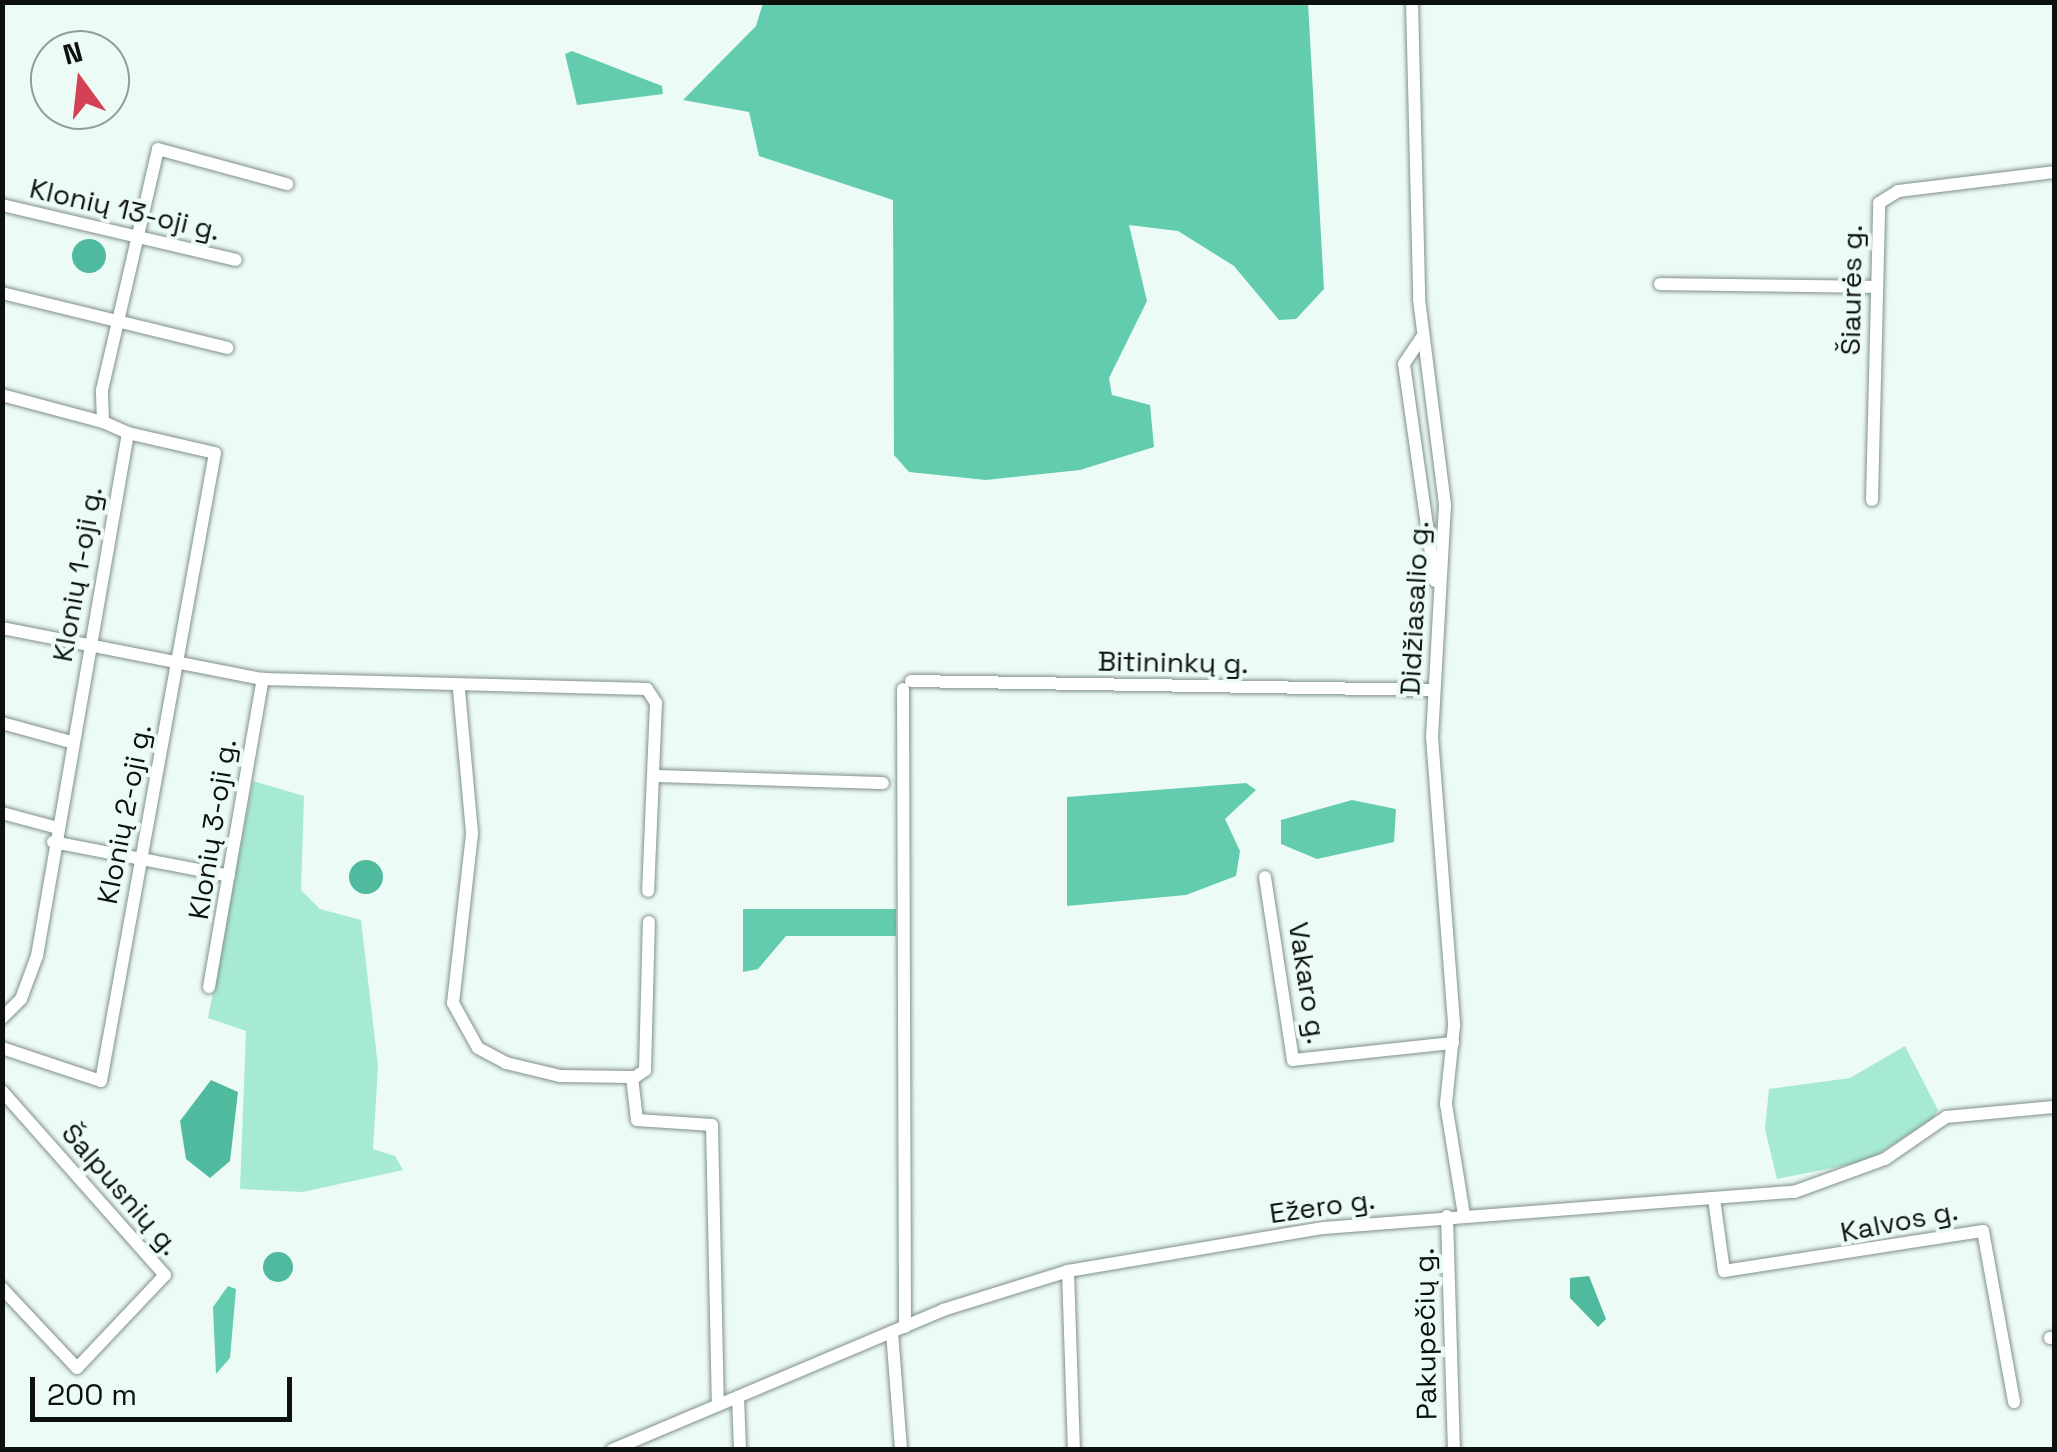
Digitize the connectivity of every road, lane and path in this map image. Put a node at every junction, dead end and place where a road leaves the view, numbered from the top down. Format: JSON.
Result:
{"nodes":[{"id":1,"x":1412,"y":2,"type":"edge"},
{"id":2,"x":2054,"y":172,"type":"edge"},
{"id":3,"x":287,"y":184,"type":"dead end"},
{"id":4,"x":2,"y":206,"type":"edge"},
{"id":5,"x":136,"y":236,"type":"junction"},
{"id":6,"x":236,"y":260,"type":"dead end"},
{"id":7,"x":1660,"y":284,"type":"dead end"},
{"id":8,"x":1876,"y":287,"type":"junction"},
{"id":9,"x":2,"y":294,"type":"edge"},
{"id":10,"x":116,"y":320,"type":"junction"},
{"id":11,"x":1422,"y":338,"type":"junction"},
{"id":12,"x":227,"y":348,"type":"dead end"},
{"id":13,"x":2,"y":394,"type":"edge"},
{"id":14,"x":103,"y":422,"type":"junction"},
{"id":15,"x":128,"y":433,"type":"junction"},
{"id":16,"x":1872,"y":500,"type":"dead end"},
{"id":17,"x":1436,"y":584,"type":"junction"},
{"id":18,"x":2,"y":628,"type":"edge"},
{"id":19,"x":88,"y":649,"type":"junction"},
{"id":20,"x":177,"y":668,"type":"junction"},
{"id":21,"x":263,"y":679,"type":"junction"},
{"id":22,"x":459,"y":690,"type":"junction"},
{"id":23,"x":1434,"y":690,"type":"junction"},
{"id":24,"x":2,"y":722,"type":"edge"},
{"id":25,"x":71,"y":742,"type":"junction"},
{"id":26,"x":655,"y":776,"type":"junction"},
{"id":27,"x":884,"y":783,"type":"dead end"},
{"id":28,"x":2,"y":813,"type":"edge"},
{"id":29,"x":54,"y":826,"type":"junction"},
{"id":30,"x":53,"y":842,"type":"junction"},
{"id":31,"x":141,"y":857,"type":"junction"},
{"id":32,"x":229,"y":876,"type":"junction"},
{"id":33,"x":1266,"y":877,"type":"dead end"},
{"id":34,"x":648,"y":890,"type":"dead end"},
{"id":35,"x":649,"y":922,"type":"dead end"},
{"id":36,"x":209,"y":988,"type":"dead end"},
{"id":37,"x":2,"y":1018,"type":"edge"},
{"id":38,"x":1452,"y":1043,"type":"junction"},
{"id":39,"x":2,"y":1048,"type":"edge"},
{"id":40,"x":634,"y":1078,"type":"junction"},
{"id":41,"x":2,"y":1091,"type":"edge"},
{"id":42,"x":2054,"y":1108,"type":"edge"},
{"id":43,"x":1714,"y":1199,"type":"junction"},
{"id":44,"x":1464,"y":1215,"type":"junction"},
{"id":45,"x":1447,"y":1216,"type":"junction"},
{"id":46,"x":1068,"y":1271,"type":"junction"},
{"id":47,"x":2,"y":1288,"type":"edge"},
{"id":48,"x":899,"y":1330,"type":"junction"},
{"id":49,"x":738,"y":1397,"type":"junction"},
{"id":50,"x":2014,"y":1402,"type":"dead end"},
{"id":51,"x":718,"y":1405,"type":"junction"},
{"id":52,"x":612,"y":1450,"type":"edge"},
{"id":53,"x":740,"y":1450,"type":"edge"},
{"id":54,"x":901,"y":1450,"type":"edge"},
{"id":55,"x":1074,"y":1450,"type":"edge"},
{"id":56,"x":1454,"y":1450,"type":"edge"}],
"edges":[{"from":1,"to":11,"type":"street","name":"Didžiasalio g."},
{"from":2,"to":8,"type":"street","name":"Šiaurės g."},
{"from":3,"to":5,"type":"street"},
{"from":4,"to":5,"type":"street","name":"Klonių 13-oji g."},
{"from":5,"to":6,"type":"street","name":"Klonių 13-oji g."},
{"from":5,"to":10,"type":"street"},
{"from":7,"to":8,"type":"street"},
{"from":8,"to":16,"type":"street","name":"Šiaurės g."},
{"from":9,"to":10,"type":"street"},
{"from":10,"to":12,"type":"street"},
{"from":10,"to":14,"type":"street"},
{"from":11,"to":17,"type":"street","name":"Didžiasalio g."},
{"from":11,"to":17,"type":"street"},
{"from":13,"to":14,"type":"street"},
{"from":14,"to":15,"type":"street"},
{"from":15,"to":19,"type":"street","name":"Klonių 1-oji g."},
{"from":15,"to":20,"type":"street","name":"Klonių 2-oji g."},
{"from":17,"to":23,"type":"street","name":"Didžiasalio g."},
{"from":18,"to":19,"type":"street"},
{"from":19,"to":20,"type":"street"},
{"from":19,"to":25,"type":"street","name":"Klonių 1-oji g."},
{"from":20,"to":21,"type":"street"},
{"from":20,"to":31,"type":"street","name":"Klonių 2-oji g."},
{"from":21,"to":22,"type":"street"},
{"from":21,"to":32,"type":"street","name":"Klonių 3-oji g."},
{"from":22,"to":26,"type":"street"},
{"from":22,"to":40,"type":"street"},
{"from":23,"to":38,"type":"street","name":"Didžiasalio g."},
{"from":23,"to":48,"type":"street","name":"Bitininkų g."},
{"from":24,"to":25,"type":"street"},
{"from":25,"to":29,"type":"street","name":"Klonių 1-oji g."},
{"from":26,"to":27,"type":"street"},
{"from":26,"to":34,"type":"street"},
{"from":28,"to":29,"type":"street"},
{"from":29,"to":30,"type":"street","name":"Klonių 1-oji g."},
{"from":30,"to":31,"type":"street"},
{"from":30,"to":37,"type":"street","name":"Klonių 1-oji g."},
{"from":31,"to":32,"type":"street"},
{"from":31,"to":39,"type":"street","name":"Klonių 2-oji g."},
{"from":32,"to":36,"type":"street","name":"Klonių 3-oji g."},
{"from":33,"to":38,"type":"street","name":"Vakaro g."},
{"from":35,"to":40,"type":"street"},
{"from":38,"to":44,"type":"street","name":"Didžiasalio g."},
{"from":40,"to":51,"type":"street"},
{"from":41,"to":47,"type":"street","name":"Šalpusnių g."},
{"from":42,"to":43,"type":"street","name":"Ežero g."},
{"from":43,"to":44,"type":"street","name":"Ežero g."},
{"from":43,"to":50,"type":"street","name":"Kalvos g."},
{"from":44,"to":45,"type":"street","name":"Ežero g."},
{"from":45,"to":46,"type":"street","name":"Ežero g."},
{"from":45,"to":56,"type":"street","name":"Pakupečių g."},
{"from":46,"to":48,"type":"street","name":"Ežero g."},
{"from":46,"to":55,"type":"street"},
{"from":48,"to":49,"type":"street","name":"Ežero g."},
{"from":48,"to":54,"type":"street"},
{"from":49,"to":51,"type":"street","name":"Ežero g."},
{"from":49,"to":53,"type":"street"},
{"from":51,"to":52,"type":"street","name":"Ežero g."}]}
